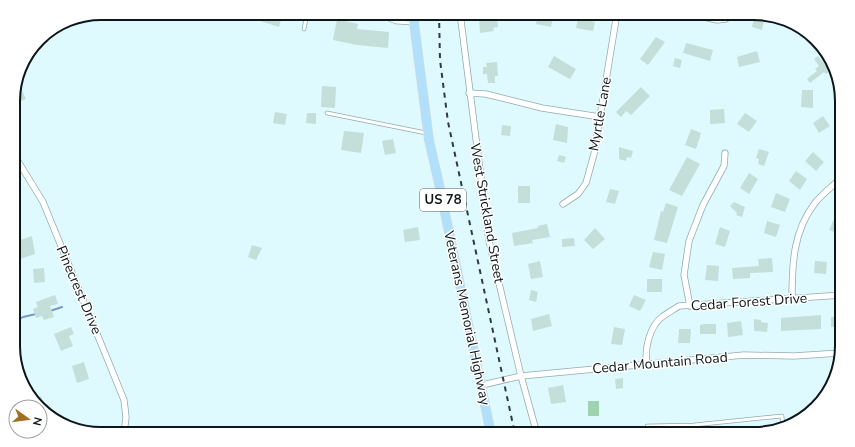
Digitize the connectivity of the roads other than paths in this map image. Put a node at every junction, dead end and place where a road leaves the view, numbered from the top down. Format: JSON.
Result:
{"nodes":[{"id":1,"x":306,"y":20,"type":"edge"},
{"id":2,"x":390,"y":20,"type":"edge"},
{"id":3,"x":414,"y":20,"type":"edge"},
{"id":4,"x":461,"y":20,"type":"edge"},
{"id":5,"x":616,"y":20,"type":"edge"},
{"id":6,"x":414,"y":23,"type":"junction"},
{"id":7,"x":304,"y":29,"type":"dead end"},
{"id":8,"x":469,"y":93,"type":"junction"},
{"id":9,"x":327,"y":113,"type":"dead end"},
{"id":10,"x":600,"y":117,"type":"junction"},
{"id":11,"x":428,"y":133,"type":"junction"},
{"id":12,"x":725,"y":154,"type":"dead end"},
{"id":13,"x":20,"y":165,"type":"edge"},
{"id":14,"x":835,"y":184,"type":"edge"},
{"id":15,"x":563,"y":204,"type":"dead end"},
{"id":16,"x":835,"y":296,"type":"edge"},
{"id":17,"x":792,"y":299,"type":"junction"},
{"id":18,"x":690,"y":306,"type":"junction"},
{"id":19,"x":834,"y":353,"type":"edge"},
{"id":20,"x":647,"y":364,"type":"junction"},
{"id":21,"x":520,"y":376,"type":"junction"},
{"id":22,"x":482,"y":385,"type":"junction"},
{"id":23,"x":783,"y":422,"type":"edge"},
{"id":24,"x":694,"y":424,"type":"junction"},
{"id":25,"x":647,"y":426,"type":"dead end"},
{"id":26,"x":125,"y":427,"type":"edge"},
{"id":27,"x":490,"y":427,"type":"edge"},
{"id":28,"x":535,"y":427,"type":"edge"},
{"id":29,"x":694,"y":427,"type":"edge"}],
"edges":[{"from":1,"to":7,"type":"lane"},
{"from":2,"to":6,"type":"lane"},
{"from":3,"to":6,"type":"main road","name":"Veterans Memorial Highway","number":"US 78"},
{"from":4,"to":8,"type":"street","name":"West Strickland Street"},
{"from":5,"to":10,"type":"street","name":"Myrtle Lane"},
{"from":6,"to":11,"type":"main road","name":"Veterans Memorial Highway","number":"US 78"},
{"from":8,"to":10,"type":"street"},
{"from":8,"to":21,"type":"street","name":"West Strickland Street"},
{"from":9,"to":11,"type":"lane"},
{"from":10,"to":15,"type":"street","name":"Myrtle Lane"},
{"from":11,"to":22,"type":"main road","name":"Veterans Memorial Highway","number":"US 78"},
{"from":12,"to":18,"type":"street"},
{"from":13,"to":26,"type":"street","name":"Pinecrest Drive"},
{"from":14,"to":17,"type":"street"},
{"from":16,"to":17,"type":"street","name":"Cedar Forest Drive"},
{"from":17,"to":18,"type":"street","name":"Cedar Forest Drive"},
{"from":18,"to":20,"type":"street","name":"Cedar Forest Drive"},
{"from":19,"to":20,"type":"street","name":"Cedar Mountain Road"},
{"from":20,"to":21,"type":"street","name":"Cedar Mountain Road"},
{"from":21,"to":22,"type":"street","name":"Cedar Mountain Road"},
{"from":21,"to":28,"type":"street","name":"West Strickland Street"},
{"from":22,"to":27,"type":"main road","name":"Veterans Memorial Highway","number":"US 78"},
{"from":23,"to":24,"type":"lane"},
{"from":24,"to":25,"type":"lane"},
{"from":24,"to":29,"type":"lane"}]}
